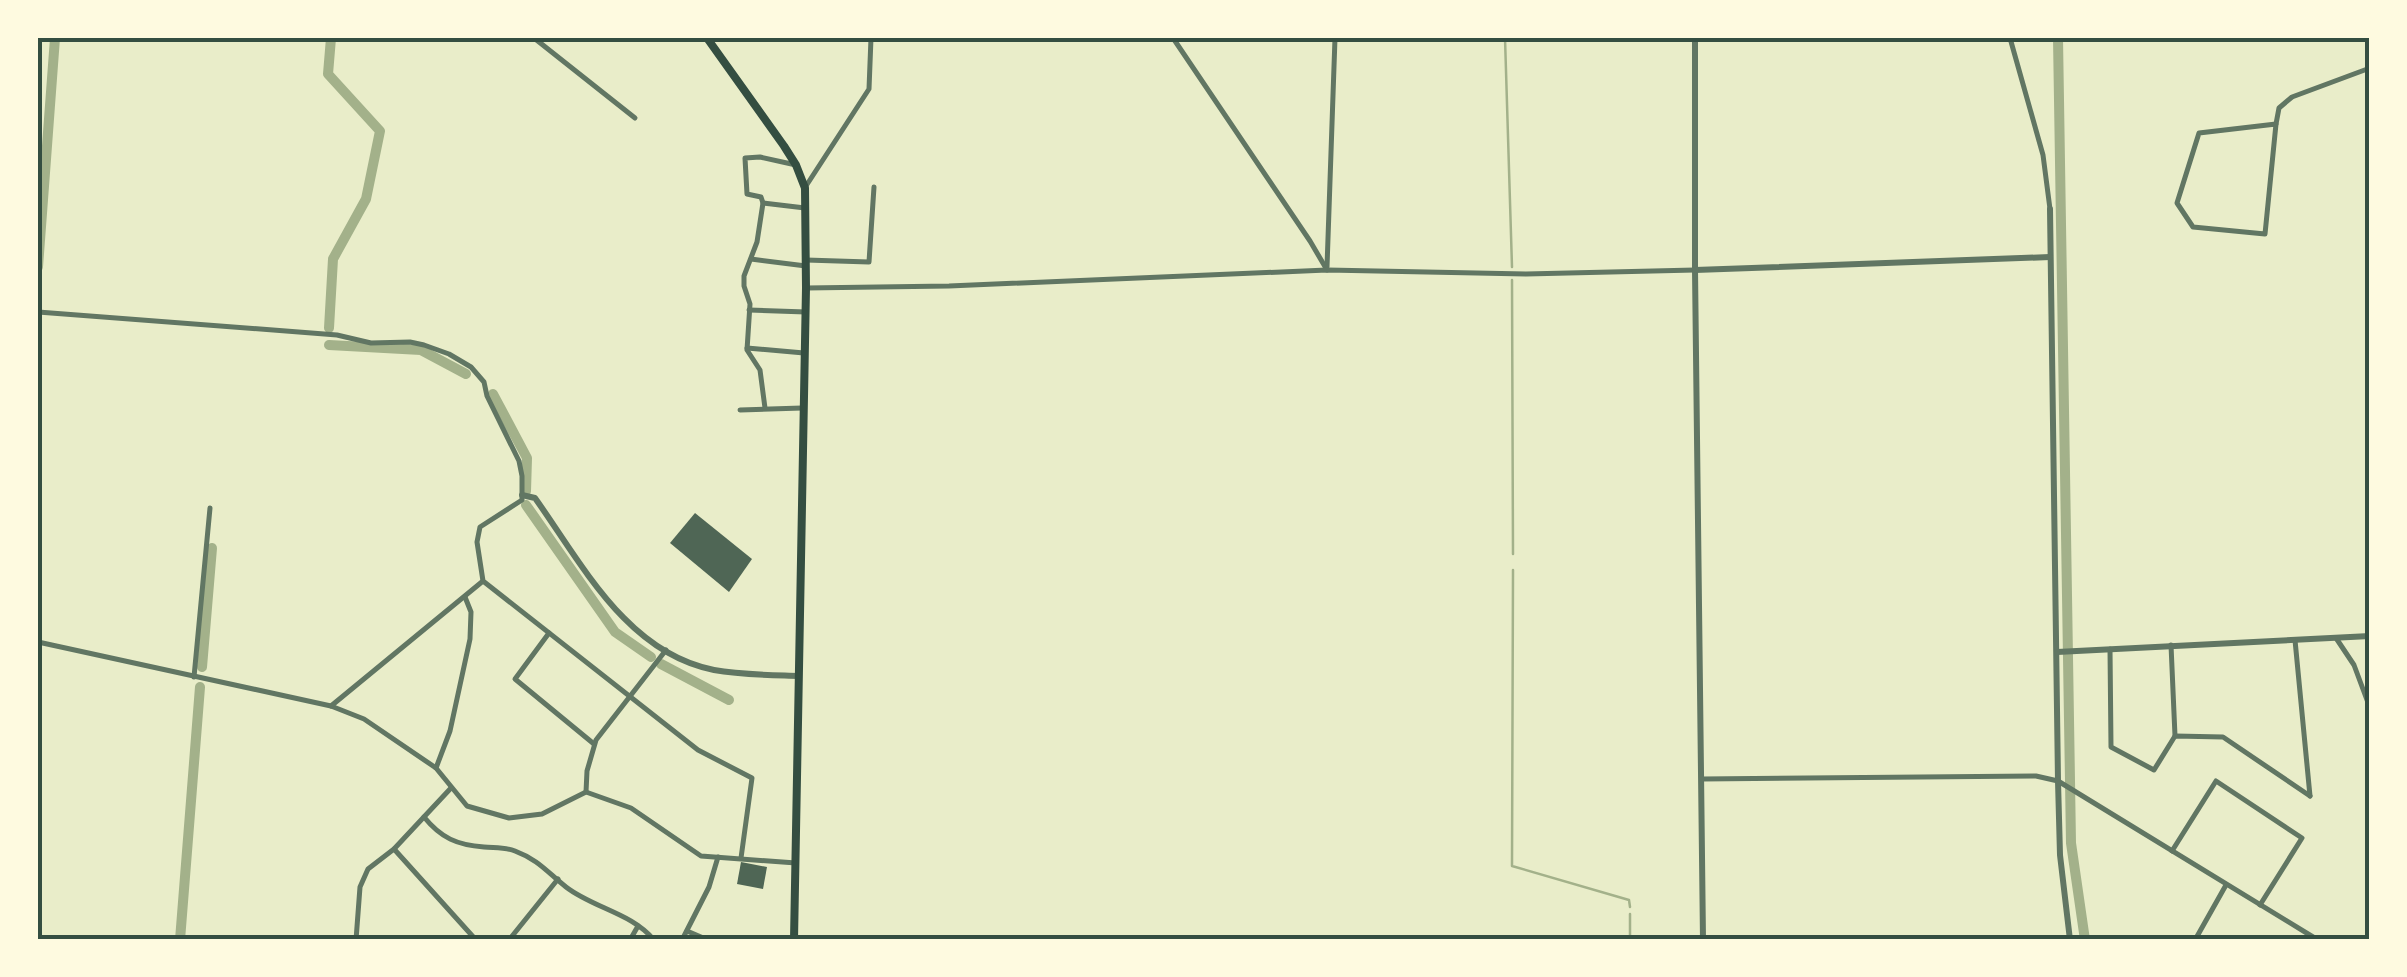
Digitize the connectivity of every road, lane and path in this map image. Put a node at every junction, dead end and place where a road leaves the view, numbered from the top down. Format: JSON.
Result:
{"nodes":[{"id":1,"x":534,"y":38,"type":"edge"},
{"id":2,"x":707,"y":38,"type":"edge"},
{"id":3,"x":871,"y":38,"type":"edge"},
{"id":4,"x":1173,"y":38,"type":"edge"},
{"id":5,"x":1335,"y":38,"type":"edge"},
{"id":6,"x":1695,"y":38,"type":"edge"},
{"id":7,"x":2010,"y":38,"type":"edge"},
{"id":8,"x":2370,"y":68,"type":"edge"},
{"id":9,"x":634,"y":118,"type":"dead end"},
{"id":10,"x":2276,"y":124,"type":"junction"},
{"id":11,"x":796,"y":165,"type":"junction"},
{"id":12,"x":874,"y":187,"type":"dead end"},
{"id":13,"x":805,"y":188,"type":"junction"},
{"id":14,"x":763,"y":203,"type":"junction"},
{"id":15,"x":805,"y":208,"type":"junction"},
{"id":16,"x":2050,"y":209,"type":"joint"},
{"id":17,"x":2050,"y":257,"type":"junction"},
{"id":18,"x":751,"y":259,"type":"junction"},
{"id":19,"x":806,"y":263,"type":"junction"},
{"id":20,"x":1327,"y":270,"type":"junction"},
{"id":21,"x":1695,"y":270,"type":"junction"},
{"id":22,"x":806,"y":288,"type":"junction"},
{"id":23,"x":749,"y":310,"type":"junction"},
{"id":24,"x":38,"y":312,"type":"edge"},
{"id":25,"x":806,"y":312,"type":"junction"},
{"id":26,"x":747,"y":348,"type":"junction"},
{"id":27,"x":805,"y":353,"type":"junction"},
{"id":28,"x":765,"y":408,"type":"junction"},
{"id":29,"x":804,"y":408,"type":"junction"},
{"id":30,"x":740,"y":410,"type":"dead end"},
{"id":31,"x":522,"y":496,"type":"junction"},
{"id":32,"x":210,"y":508,"type":"dead end"},
{"id":33,"x":483,"y":581,"type":"junction"},
{"id":34,"x":465,"y":596,"type":"junction"},
{"id":35,"x":548,"y":633,"type":"junction"},
{"id":36,"x":2370,"y":636,"type":"edge"},
{"id":37,"x":2336,"y":638,"type":"junction"},
{"id":38,"x":2295,"y":640,"type":"junction"},
{"id":39,"x":38,"y":642,"type":"edge"},
{"id":40,"x":2171,"y":645,"type":"junction"},
{"id":41,"x":2110,"y":649,"type":"junction"},
{"id":42,"x":666,"y":650,"type":"junction"},
{"id":43,"x":2065,"y":652,"type":"junction"},
{"id":44,"x":800,"y":676,"type":"junction"},
{"id":45,"x":194,"y":677,"type":"junction"},
{"id":46,"x":629,"y":695,"type":"junction"},
{"id":47,"x":331,"y":706,"type":"junction"},
{"id":48,"x":2370,"y":708,"type":"edge"},
{"id":49,"x":2175,"y":736,"type":"junction"},
{"id":50,"x":594,"y":744,"type":"junction"},
{"id":51,"x":436,"y":768,"type":"junction"},
{"id":52,"x":1702,"y":779,"type":"junction"},
{"id":53,"x":2061,"y":783,"type":"junction"},
{"id":54,"x":451,"y":788,"type":"junction"},
{"id":55,"x":586,"y":792,"type":"junction"},
{"id":56,"x":424,"y":817,"type":"junction"},
{"id":57,"x":394,"y":849,"type":"junction"},
{"id":58,"x":2172,"y":850,"type":"junction"},
{"id":59,"x":718,"y":857,"type":"junction"},
{"id":60,"x":740,"y":858,"type":"junction"},
{"id":61,"x":796,"y":863,"type":"junction"},
{"id":62,"x":558,"y":879,"type":"junction"},
{"id":63,"x":2226,"y":885,"type":"junction"},
{"id":64,"x":2260,"y":905,"type":"junction"},
{"id":65,"x":638,"y":926,"type":"junction"},
{"id":66,"x":686,"y":931,"type":"junction"},
{"id":67,"x":356,"y":940,"type":"edge"},
{"id":68,"x":476,"y":940,"type":"edge"},
{"id":69,"x":509,"y":940,"type":"edge"},
{"id":70,"x":630,"y":940,"type":"edge"},
{"id":71,"x":654,"y":940,"type":"edge"},
{"id":72,"x":682,"y":940,"type":"edge"},
{"id":73,"x":708,"y":940,"type":"edge"},
{"id":74,"x":794,"y":940,"type":"edge"},
{"id":75,"x":1703,"y":940,"type":"edge"},
{"id":76,"x":2070,"y":940,"type":"edge"},
{"id":77,"x":2195,"y":940,"type":"edge"},
{"id":78,"x":2318,"y":940,"type":"edge"}],
"edges":[{"from":1,"to":9,"type":"street"},
{"from":2,"to":11,"type":"main road"},
{"from":3,"to":13,"type":"street"},
{"from":4,"to":20,"type":"street"},
{"from":5,"to":20,"type":"street"},
{"from":6,"to":21,"type":"street"},
{"from":7,"to":16,"type":"street"},
{"from":8,"to":10,"type":"street"},
{"from":10,"to":10,"type":"street"},
{"from":11,"to":13,"type":"main road"},
{"from":11,"to":14,"type":"street"},
{"from":12,"to":19,"type":"street"},
{"from":13,"to":15,"type":"main road"},
{"from":14,"to":15,"type":"street"},
{"from":14,"to":18,"type":"street"},
{"from":15,"to":19,"type":"main road"},
{"from":16,"to":17,"type":"street"},
{"from":17,"to":21,"type":"street"},
{"from":17,"to":43,"type":"street"},
{"from":18,"to":19,"type":"street"},
{"from":18,"to":23,"type":"street"},
{"from":19,"to":22,"type":"main road"},
{"from":20,"to":21,"type":"street"},
{"from":20,"to":22,"type":"street"},
{"from":21,"to":52,"type":"street"},
{"from":22,"to":25,"type":"main road"},
{"from":23,"to":25,"type":"street"},
{"from":23,"to":26,"type":"street"},
{"from":24,"to":31,"type":"street"},
{"from":25,"to":27,"type":"main road"},
{"from":26,"to":27,"type":"street"},
{"from":26,"to":28,"type":"street"},
{"from":27,"to":29,"type":"main road"},
{"from":28,"to":29,"type":"street"},
{"from":28,"to":30,"type":"street"},
{"from":29,"to":44,"type":"main road"},
{"from":31,"to":33,"type":"street"},
{"from":31,"to":42,"type":"street"},
{"from":32,"to":45,"type":"street"},
{"from":33,"to":34,"type":"street"},
{"from":33,"to":35,"type":"street"},
{"from":34,"to":47,"type":"street"},
{"from":34,"to":51,"type":"street"},
{"from":35,"to":46,"type":"street"},
{"from":35,"to":50,"type":"street"},
{"from":36,"to":37,"type":"street"},
{"from":37,"to":38,"type":"street"},
{"from":37,"to":48,"type":"street"},
{"from":38,"to":40,"type":"street"},
{"from":38,"to":49,"type":"street"},
{"from":39,"to":45,"type":"street"},
{"from":40,"to":41,"type":"street"},
{"from":40,"to":49,"type":"street"},
{"from":41,"to":43,"type":"street"},
{"from":41,"to":49,"type":"street"},
{"from":42,"to":44,"type":"street"},
{"from":42,"to":46,"type":"street"},
{"from":43,"to":53,"type":"street"},
{"from":44,"to":61,"type":"main road"},
{"from":45,"to":47,"type":"street"},
{"from":46,"to":50,"type":"street"},
{"from":46,"to":60,"type":"street"},
{"from":47,"to":51,"type":"street"},
{"from":50,"to":55,"type":"street"},
{"from":51,"to":54,"type":"street"},
{"from":52,"to":53,"type":"street"},
{"from":52,"to":75,"type":"street"},
{"from":53,"to":58,"type":"street"},
{"from":53,"to":76,"type":"street"},
{"from":54,"to":55,"type":"street"},
{"from":54,"to":56,"type":"street"},
{"from":55,"to":59,"type":"street"},
{"from":56,"to":57,"type":"street"},
{"from":56,"to":62,"type":"street"},
{"from":57,"to":67,"type":"street"},
{"from":57,"to":68,"type":"street"},
{"from":58,"to":63,"type":"street"},
{"from":58,"to":64,"type":"street"},
{"from":59,"to":60,"type":"street"},
{"from":59,"to":66,"type":"street"},
{"from":60,"to":61,"type":"street"},
{"from":61,"to":74,"type":"main road"},
{"from":62,"to":65,"type":"street"},
{"from":62,"to":69,"type":"street"},
{"from":63,"to":64,"type":"street"},
{"from":63,"to":77,"type":"street"},
{"from":64,"to":78,"type":"street"},
{"from":65,"to":70,"type":"street"},
{"from":65,"to":71,"type":"street"},
{"from":66,"to":72,"type":"street"},
{"from":66,"to":73,"type":"street"}]}
